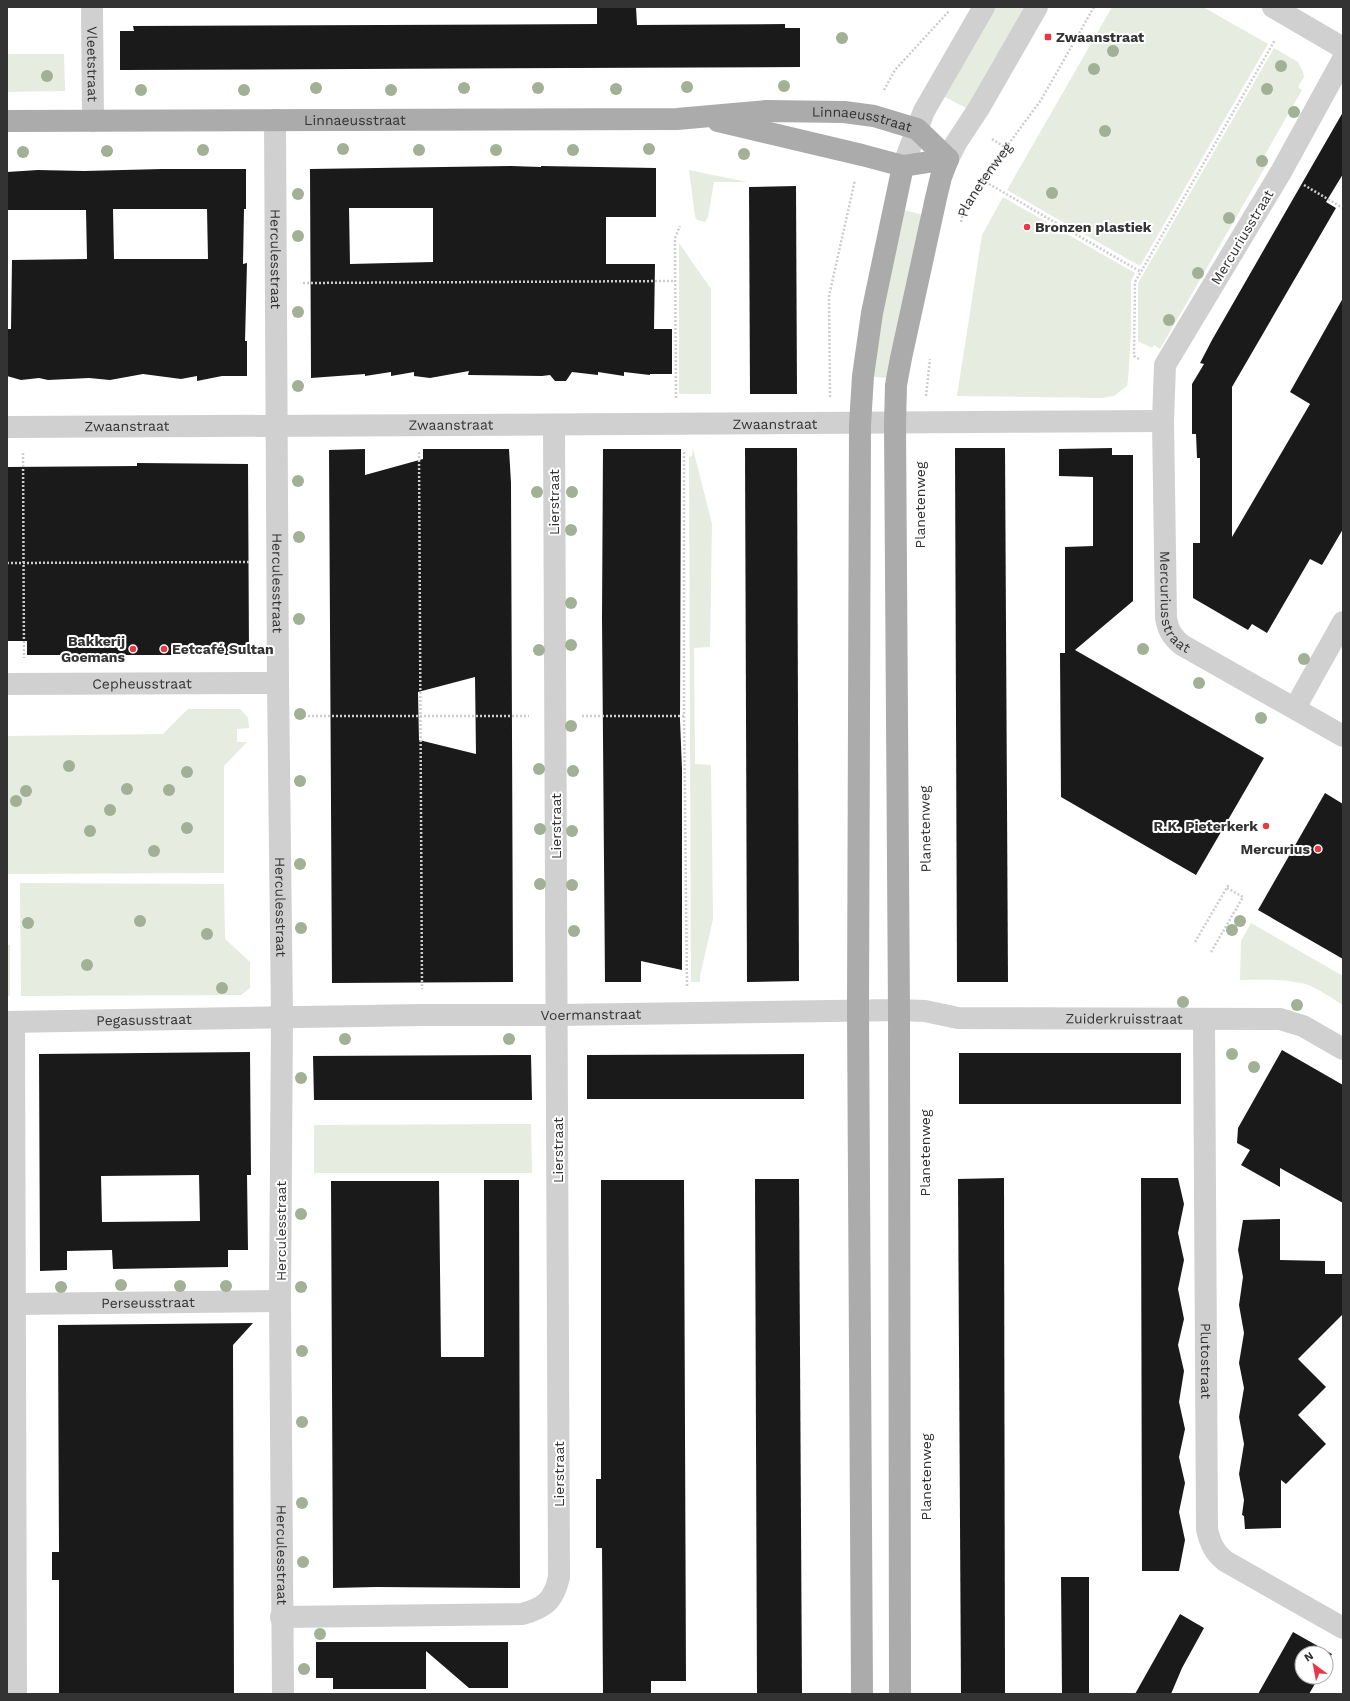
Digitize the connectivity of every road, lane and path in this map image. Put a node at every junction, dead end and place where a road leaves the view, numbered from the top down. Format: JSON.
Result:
{"nodes":[{"id":1,"x":92,"y":7,"type":"edge"},
{"id":2,"x":984,"y":7,"type":"edge"},
{"id":3,"x":1037,"y":7,"type":"edge"},
{"id":4,"x":1094,"y":7,"type":"edge"},
{"id":5,"x":1281,"y":11,"type":"edge"},
{"id":6,"x":1343,"y":48,"type":"edge"},
{"id":7,"x":1343,"y":59,"type":"edge"},
{"id":8,"x":702,"y":117,"type":"junction"},
{"id":9,"x":275,"y":120,"type":"junction"},
{"id":10,"x":93,"y":121,"type":"junction"},
{"id":11,"x":7,"y":122,"type":"edge"},
{"id":12,"x":917,"y":129,"type":"junction"},
{"id":13,"x":948,"y":159,"type":"junction"},
{"id":14,"x":903,"y":166,"type":"junction"},
{"id":15,"x":1281,"y":172,"type":"junction"},
{"id":16,"x":982,"y":180,"type":"junction"},
{"id":17,"x":1343,"y":208,"type":"edge"},
{"id":18,"x":680,"y":226,"type":"dead end"},
{"id":19,"x":959,"y":228,"type":"dead end"},
{"id":20,"x":1141,"y":272,"type":"junction"},
{"id":21,"x":674,"y":281,"type":"junction"},
{"id":22,"x":275,"y":283,"type":"junction"},
{"id":23,"x":931,"y":358,"type":"dead end"},
{"id":24,"x":1165,"y":374,"type":"junction"},
{"id":25,"x":1163,"y":421,"type":"junction"},
{"id":26,"x":277,"y":424,"type":"junction"},
{"id":27,"x":419,"y":424,"type":"junction"},
{"id":28,"x":860,"y":424,"type":"junction"},
{"id":29,"x":922,"y":424,"type":"junction"},
{"id":30,"x":554,"y":425,"type":"junction"},
{"id":31,"x":680,"y":425,"type":"junction"},
{"id":32,"x":895,"y":425,"type":"junction"},
{"id":33,"x":15,"y":427,"type":"edge"},
{"id":34,"x":277,"y":562,"type":"junction"},
{"id":35,"x":7,"y":563,"type":"edge"},
{"id":36,"x":24,"y":563,"type":"junction"},
{"id":37,"x":1343,"y":622,"type":"edge"},
{"id":38,"x":278,"y":683,"type":"junction"},
{"id":39,"x":15,"y":684,"type":"edge"},
{"id":40,"x":1295,"y":708,"type":"junction"},
{"id":41,"x":278,"y":716,"type":"junction"},
{"id":42,"x":421,"y":716,"type":"junction"},
{"id":43,"x":556,"y":716,"type":"junction"},
{"id":44,"x":684,"y":716,"type":"junction"},
{"id":45,"x":1343,"y":736,"type":"edge"},
{"id":46,"x":1229,"y":884,"type":"dead end"},
{"id":47,"x":1227,"y":888,"type":"junction"},
{"id":48,"x":1195,"y":942,"type":"dead end"},
{"id":49,"x":1211,"y":952,"type":"dead end"},
{"id":50,"x":899,"y":1010,"type":"junction"},
{"id":51,"x":858,"y":1011,"type":"junction"},
{"id":52,"x":687,"y":1014,"type":"junction"},
{"id":53,"x":423,"y":1015,"type":"junction"},
{"id":54,"x":558,"y":1016,"type":"junction"},
{"id":55,"x":282,"y":1017,"type":"junction"},
{"id":56,"x":1204,"y":1019,"type":"junction"},
{"id":57,"x":11,"y":1022,"type":"edge"},
{"id":58,"x":1343,"y":1049,"type":"edge"},
{"id":59,"x":280,"y":1301,"type":"junction"},
{"id":60,"x":15,"y":1304,"type":"junction"},
{"id":61,"x":282,"y":1617,"type":"junction"},
{"id":62,"x":12,"y":1618,"type":"edge"},
{"id":63,"x":1343,"y":1628,"type":"edge"},
{"id":64,"x":16,"y":1694,"type":"edge"},
{"id":65,"x":283,"y":1694,"type":"edge"},
{"id":66,"x":862,"y":1694,"type":"edge"},
{"id":67,"x":900,"y":1694,"type":"edge"}],
"edges":[{"from":1,"to":10,"type":"street","name":"Vleetstraat"},
{"from":2,"to":12,"type":"street"},
{"from":3,"to":13,"type":"street","name":"Planetenweg"},
{"from":4,"to":16,"type":"path","name":"Planetenweg"},
{"from":5,"to":6,"type":"street"},
{"from":5,"to":20,"type":"path"},
{"from":7,"to":15,"type":"street","name":"Mercuriusstraat"},
{"from":8,"to":9,"type":"main road","name":"Linnaeusstraat"},
{"from":8,"to":12,"type":"main road","name":"Linnaeusstraat"},
{"from":8,"to":14,"type":"main road","name":"Linnaeusstraat"},
{"from":9,"to":10,"type":"main road","name":"Linnaeusstraat"},
{"from":9,"to":22,"type":"street","name":"Herculesstraat"},
{"from":10,"to":11,"type":"main road","name":"Linnaeusstraat"},
{"from":12,"to":13,"type":"main road","name":"Linnaeusstraat"},
{"from":12,"to":14,"type":"street"},
{"from":13,"to":14,"type":"main road","name":"Linnaeusstraat"},
{"from":13,"to":32,"type":"main road","name":"Planetenweg"},
{"from":14,"to":28,"type":"main road"},
{"from":15,"to":17,"type":"path"},
{"from":15,"to":24,"type":"street","name":"Mercuriusstraat"},
{"from":16,"to":19,"type":"path","name":"Planetenweg"},
{"from":16,"to":20,"type":"path"},
{"from":18,"to":21,"type":"path"},
{"from":20,"to":24,"type":"path"},
{"from":21,"to":22,"type":"path"},
{"from":21,"to":31,"type":"path"},
{"from":22,"to":26,"type":"street","name":"Herculesstraat"},
{"from":23,"to":29,"type":"path"},
{"from":24,"to":25,"type":"street","name":"Mercuriusstraat"},
{"from":25,"to":29,"type":"street"},
{"from":25,"to":40,"type":"street","name":"Mercuriusstraat"},
{"from":26,"to":27,"type":"street","name":"Zwaanstraat"},
{"from":26,"to":33,"type":"street","name":"Zwaanstraat"},
{"from":26,"to":34,"type":"street","name":"Herculesstraat"},
{"from":27,"to":30,"type":"street","name":"Zwaanstraat"},
{"from":27,"to":42,"type":"path"},
{"from":28,"to":31,"type":"street","name":"Zwaanstraat"},
{"from":28,"to":32,"type":"street","name":"Zwaanstraat"},
{"from":28,"to":51,"type":"main road"},
{"from":29,"to":32,"type":"street"},
{"from":30,"to":31,"type":"street","name":"Zwaanstraat"},
{"from":30,"to":43,"type":"street","name":"Lierstraat"},
{"from":31,"to":44,"type":"path"},
{"from":32,"to":50,"type":"main road","name":"Planetenweg"},
{"from":33,"to":36,"type":"path"},
{"from":34,"to":36,"type":"path"},
{"from":34,"to":38,"type":"street","name":"Herculesstraat"},
{"from":35,"to":36,"type":"path"},
{"from":36,"to":39,"type":"path"},
{"from":37,"to":40,"type":"street"},
{"from":38,"to":39,"type":"street","name":"Cepheusstraat"},
{"from":38,"to":41,"type":"street","name":"Herculesstraat"},
{"from":40,"to":45,"type":"street","name":"Mercuriusstraat"},
{"from":41,"to":42,"type":"path"},
{"from":41,"to":55,"type":"street","name":"Herculesstraat"},
{"from":42,"to":43,"type":"path"},
{"from":42,"to":53,"type":"path"},
{"from":43,"to":44,"type":"path"},
{"from":43,"to":54,"type":"street","name":"Lierstraat"},
{"from":44,"to":52,"type":"path"},
{"from":46,"to":47,"type":"path"},
{"from":47,"to":48,"type":"path"},
{"from":47,"to":49,"type":"path"},
{"from":50,"to":51,"type":"street","name":"Voermanstraat"},
{"from":50,"to":56,"type":"street","name":"Zuiderkruisstraat"},
{"from":50,"to":67,"type":"main road","name":"Planetenweg"},
{"from":51,"to":52,"type":"street","name":"Voermanstraat"},
{"from":51,"to":66,"type":"main road"},
{"from":52,"to":54,"type":"street","name":"Voermanstraat"},
{"from":53,"to":54,"type":"street","name":"Voermanstraat"},
{"from":53,"to":55,"type":"street","name":"Voermanstraat"},
{"from":54,"to":61,"type":"street","name":"Lierstraat"},
{"from":55,"to":57,"type":"street","name":"Pegasusstraat"},
{"from":55,"to":59,"type":"street","name":"Herculesstraat"},
{"from":56,"to":58,"type":"street","name":"Zuiderkruisstraat"},
{"from":56,"to":63,"type":"street","name":"Plutostraat"},
{"from":57,"to":60,"type":"street"},
{"from":59,"to":60,"type":"street","name":"Perseusstraat"},
{"from":59,"to":61,"type":"street","name":"Herculesstraat"},
{"from":60,"to":62,"type":"street"},
{"from":61,"to":65,"type":"street","name":"Herculesstraat"},
{"from":62,"to":64,"type":"street"}]}
